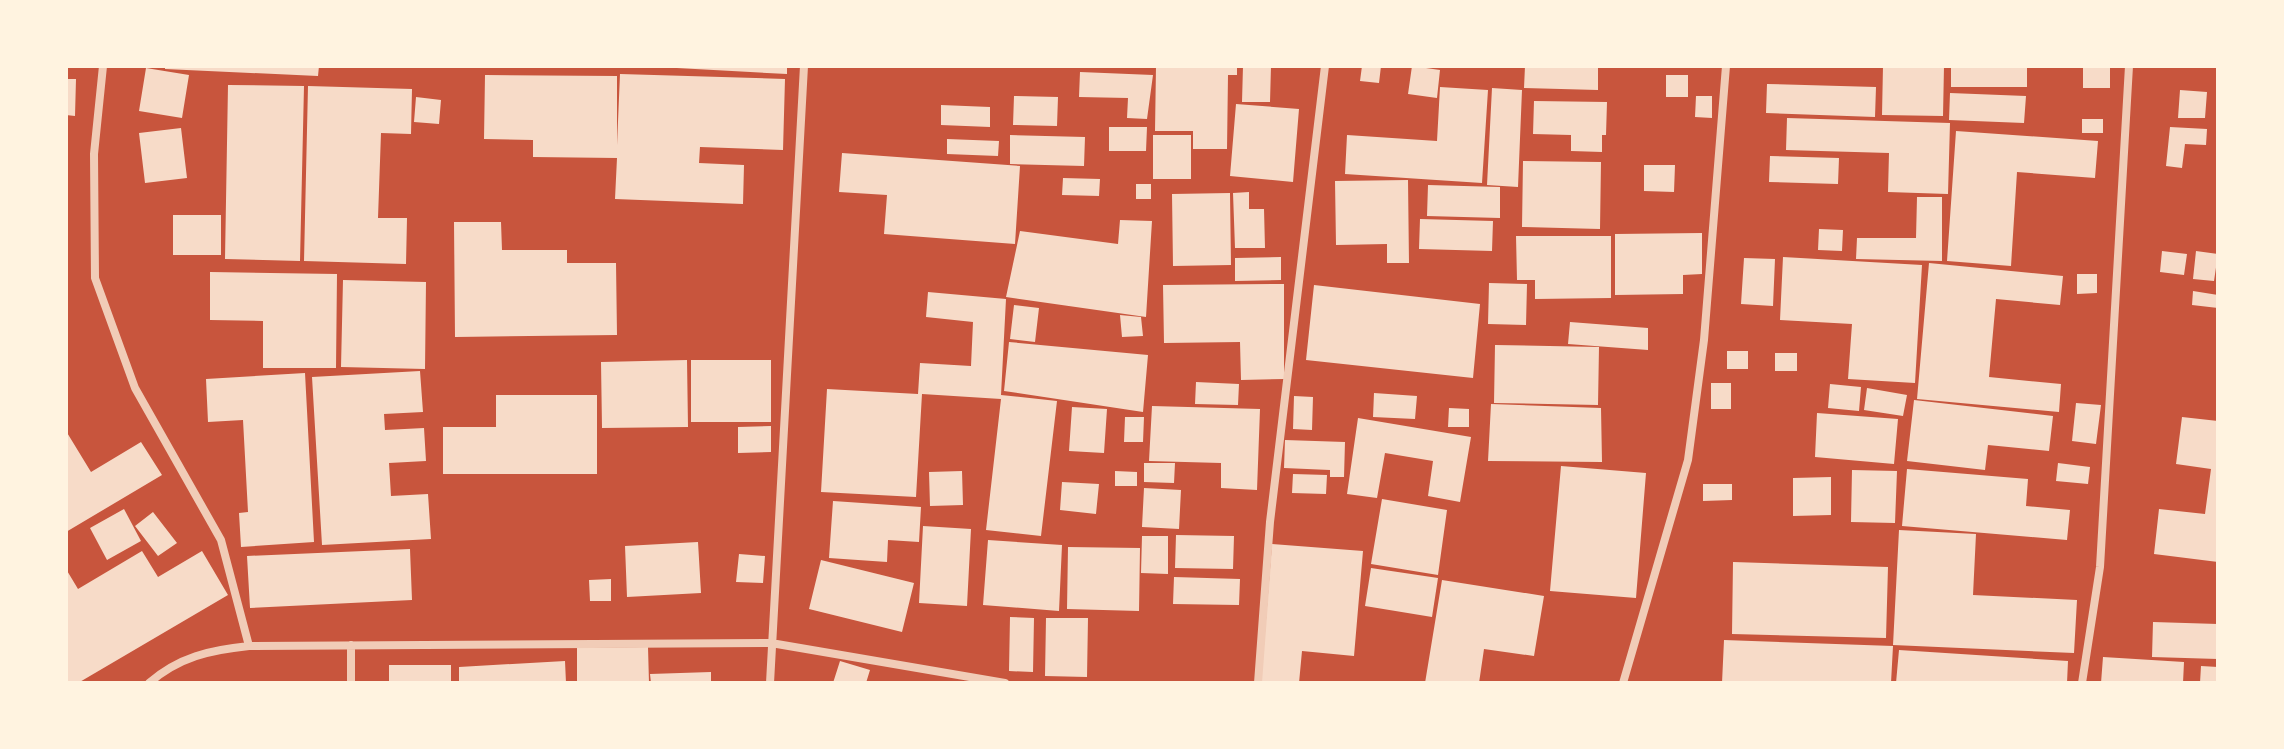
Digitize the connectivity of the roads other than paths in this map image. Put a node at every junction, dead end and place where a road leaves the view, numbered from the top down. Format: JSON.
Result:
{"nodes":[{"id":1,"x":103,"y":66,"type":"edge"},
{"id":2,"x":804,"y":66,"type":"edge"},
{"id":3,"x":1325,"y":66,"type":"edge"},
{"id":4,"x":1726,"y":66,"type":"edge"},
{"id":5,"x":2129,"y":66,"type":"edge"},
{"id":6,"x":771,"y":643,"type":"junction"},
{"id":7,"x":351,"y":645,"type":"junction"},
{"id":8,"x":249,"y":646,"type":"junction"},
{"id":9,"x":979,"y":682,"type":"edge"},
{"id":10,"x":149,"y":683,"type":"edge"},
{"id":11,"x":351,"y":683,"type":"edge"},
{"id":12,"x":770,"y":683,"type":"edge"},
{"id":13,"x":1005,"y":683,"type":"edge"},
{"id":14,"x":1258,"y":683,"type":"edge"},
{"id":15,"x":1623,"y":683,"type":"edge"},
{"id":16,"x":2082,"y":683,"type":"edge"}],
"edges":[{"from":1,"to":8,"type":"street"},
{"from":2,"to":6,"type":"street"},
{"from":3,"to":14,"type":"street"},
{"from":4,"to":15,"type":"street"},
{"from":5,"to":16,"type":"street"},
{"from":6,"to":7,"type":"street"},
{"from":6,"to":9,"type":"street"},
{"from":6,"to":12,"type":"street"},
{"from":7,"to":8,"type":"street"},
{"from":7,"to":11,"type":"street"},
{"from":8,"to":10,"type":"street"},
{"from":9,"to":13,"type":"street"}]}
